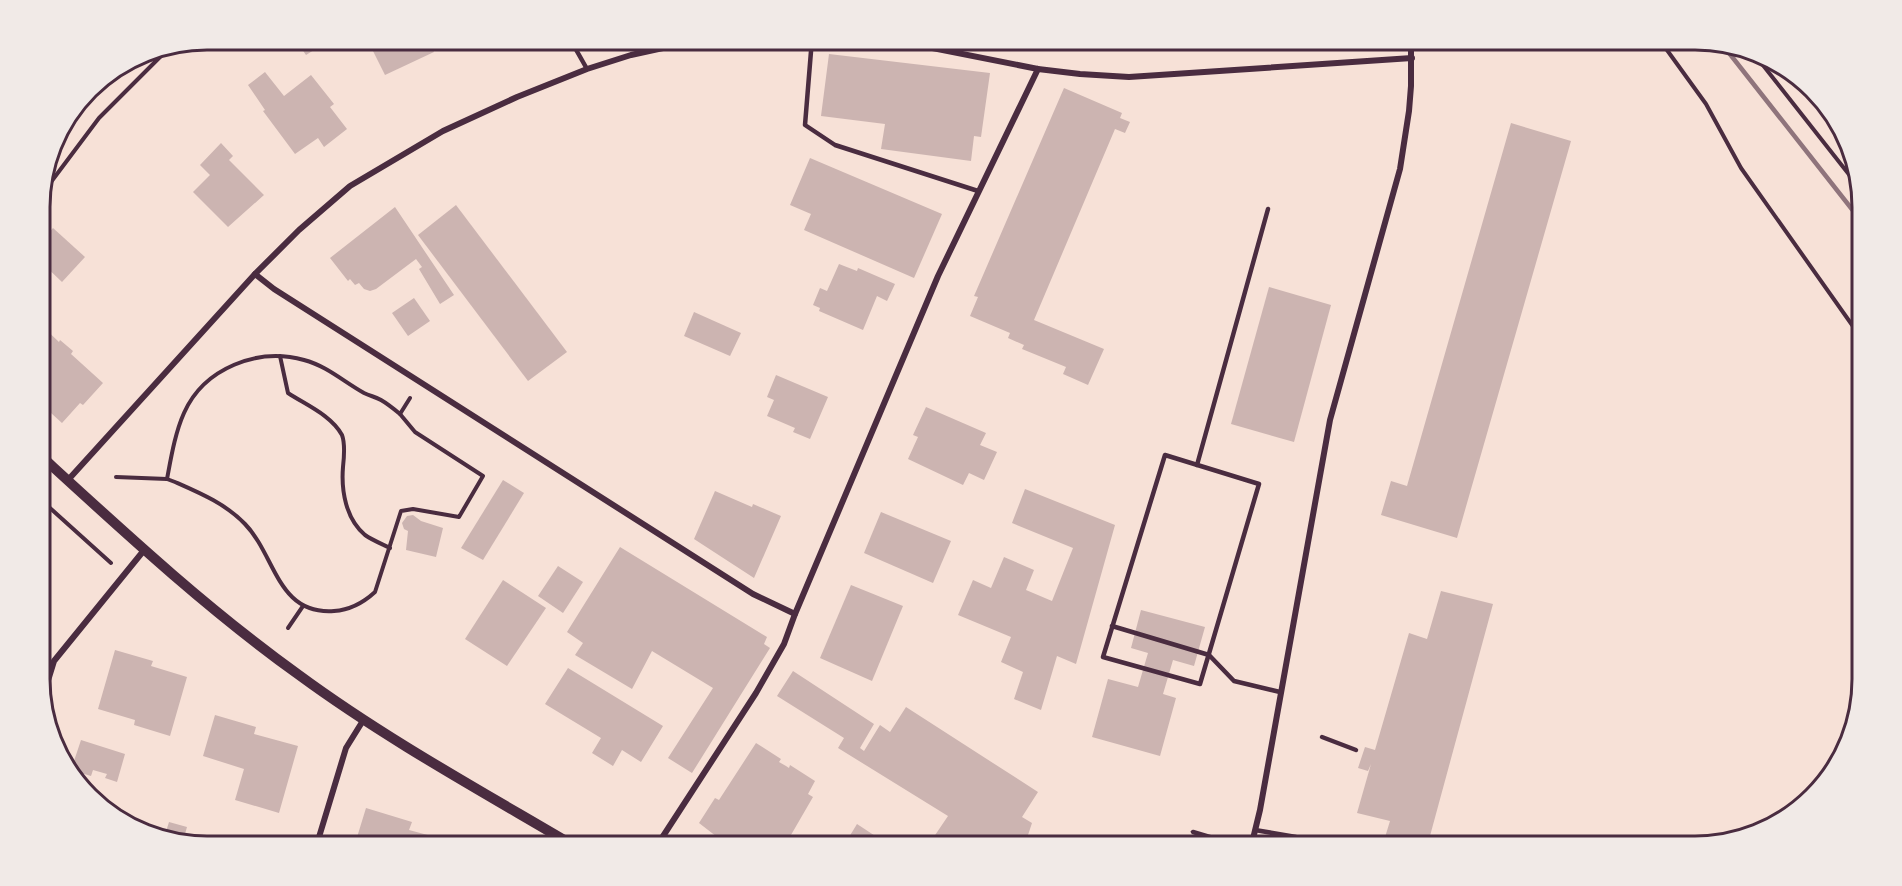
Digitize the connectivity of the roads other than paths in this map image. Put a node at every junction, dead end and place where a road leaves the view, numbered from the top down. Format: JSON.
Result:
{"nodes":[{"id":1,"x":576,"y":50,"type":"edge"},
{"id":2,"x":654,"y":50,"type":"edge"},
{"id":3,"x":811,"y":50,"type":"edge"},
{"id":4,"x":942,"y":50,"type":"edge"},
{"id":5,"x":1412,"y":50,"type":"edge"},
{"id":6,"x":1412,"y":58,"type":"junction"},
{"id":7,"x":586,"y":69,"type":"junction"},
{"id":8,"x":1038,"y":69,"type":"junction"},
{"id":9,"x":978,"y":191,"type":"junction"},
{"id":10,"x":1268,"y":209,"type":"dead end"},
{"id":11,"x":255,"y":274,"type":"junction"},
{"id":12,"x":50,"y":464,"type":"edge"},
{"id":13,"x":1197,"y":465,"type":"junction"},
{"id":14,"x":68,"y":480,"type":"junction"},
{"id":15,"x":145,"y":548,"type":"junction"},
{"id":16,"x":795,"y":614,"type":"junction"},
{"id":17,"x":1112,"y":626,"type":"junction"},
{"id":18,"x":1209,"y":655,"type":"junction"},
{"id":19,"x":50,"y":674,"type":"edge"},
{"id":20,"x":1280,"y":692,"type":"junction"},
{"id":21,"x":364,"y":719,"type":"junction"},
{"id":22,"x":1322,"y":737,"type":"dead end"},
{"id":23,"x":1356,"y":750,"type":"dead end"},
{"id":24,"x":1255,"y":830,"type":"junction"},
{"id":25,"x":1193,"y":832,"type":"dead end"},
{"id":26,"x":319,"y":836,"type":"edge"},
{"id":27,"x":558,"y":836,"type":"edge"},
{"id":28,"x":663,"y":836,"type":"edge"},
{"id":29,"x":1206,"y":836,"type":"edge"},
{"id":30,"x":1254,"y":836,"type":"edge"},
{"id":31,"x":1290,"y":836,"type":"edge"}],
"edges":[{"from":1,"to":7,"type":"lane"},
{"from":2,"to":7,"type":"street"},
{"from":3,"to":9,"type":"lane"},
{"from":4,"to":8,"type":"street"},
{"from":5,"to":6,"type":"street"},
{"from":6,"to":8,"type":"street"},
{"from":6,"to":20,"type":"street"},
{"from":7,"to":11,"type":"street"},
{"from":8,"to":9,"type":"street"},
{"from":9,"to":16,"type":"street"},
{"from":10,"to":13,"type":"lane"},
{"from":11,"to":14,"type":"street"},
{"from":11,"to":16,"type":"street"},
{"from":12,"to":14,"type":"street"},
{"from":13,"to":17,"type":"lane"},
{"from":13,"to":18,"type":"lane"},
{"from":14,"to":15,"type":"street"},
{"from":15,"to":19,"type":"street"},
{"from":15,"to":21,"type":"street"},
{"from":16,"to":28,"type":"street"},
{"from":17,"to":18,"type":"lane"},
{"from":17,"to":18,"type":"lane"},
{"from":18,"to":20,"type":"lane"},
{"from":20,"to":24,"type":"street"},
{"from":21,"to":26,"type":"street"},
{"from":21,"to":27,"type":"street"},
{"from":22,"to":23,"type":"lane"},
{"from":24,"to":30,"type":"street"},
{"from":24,"to":31,"type":"lane"},
{"from":25,"to":29,"type":"lane"}]}
